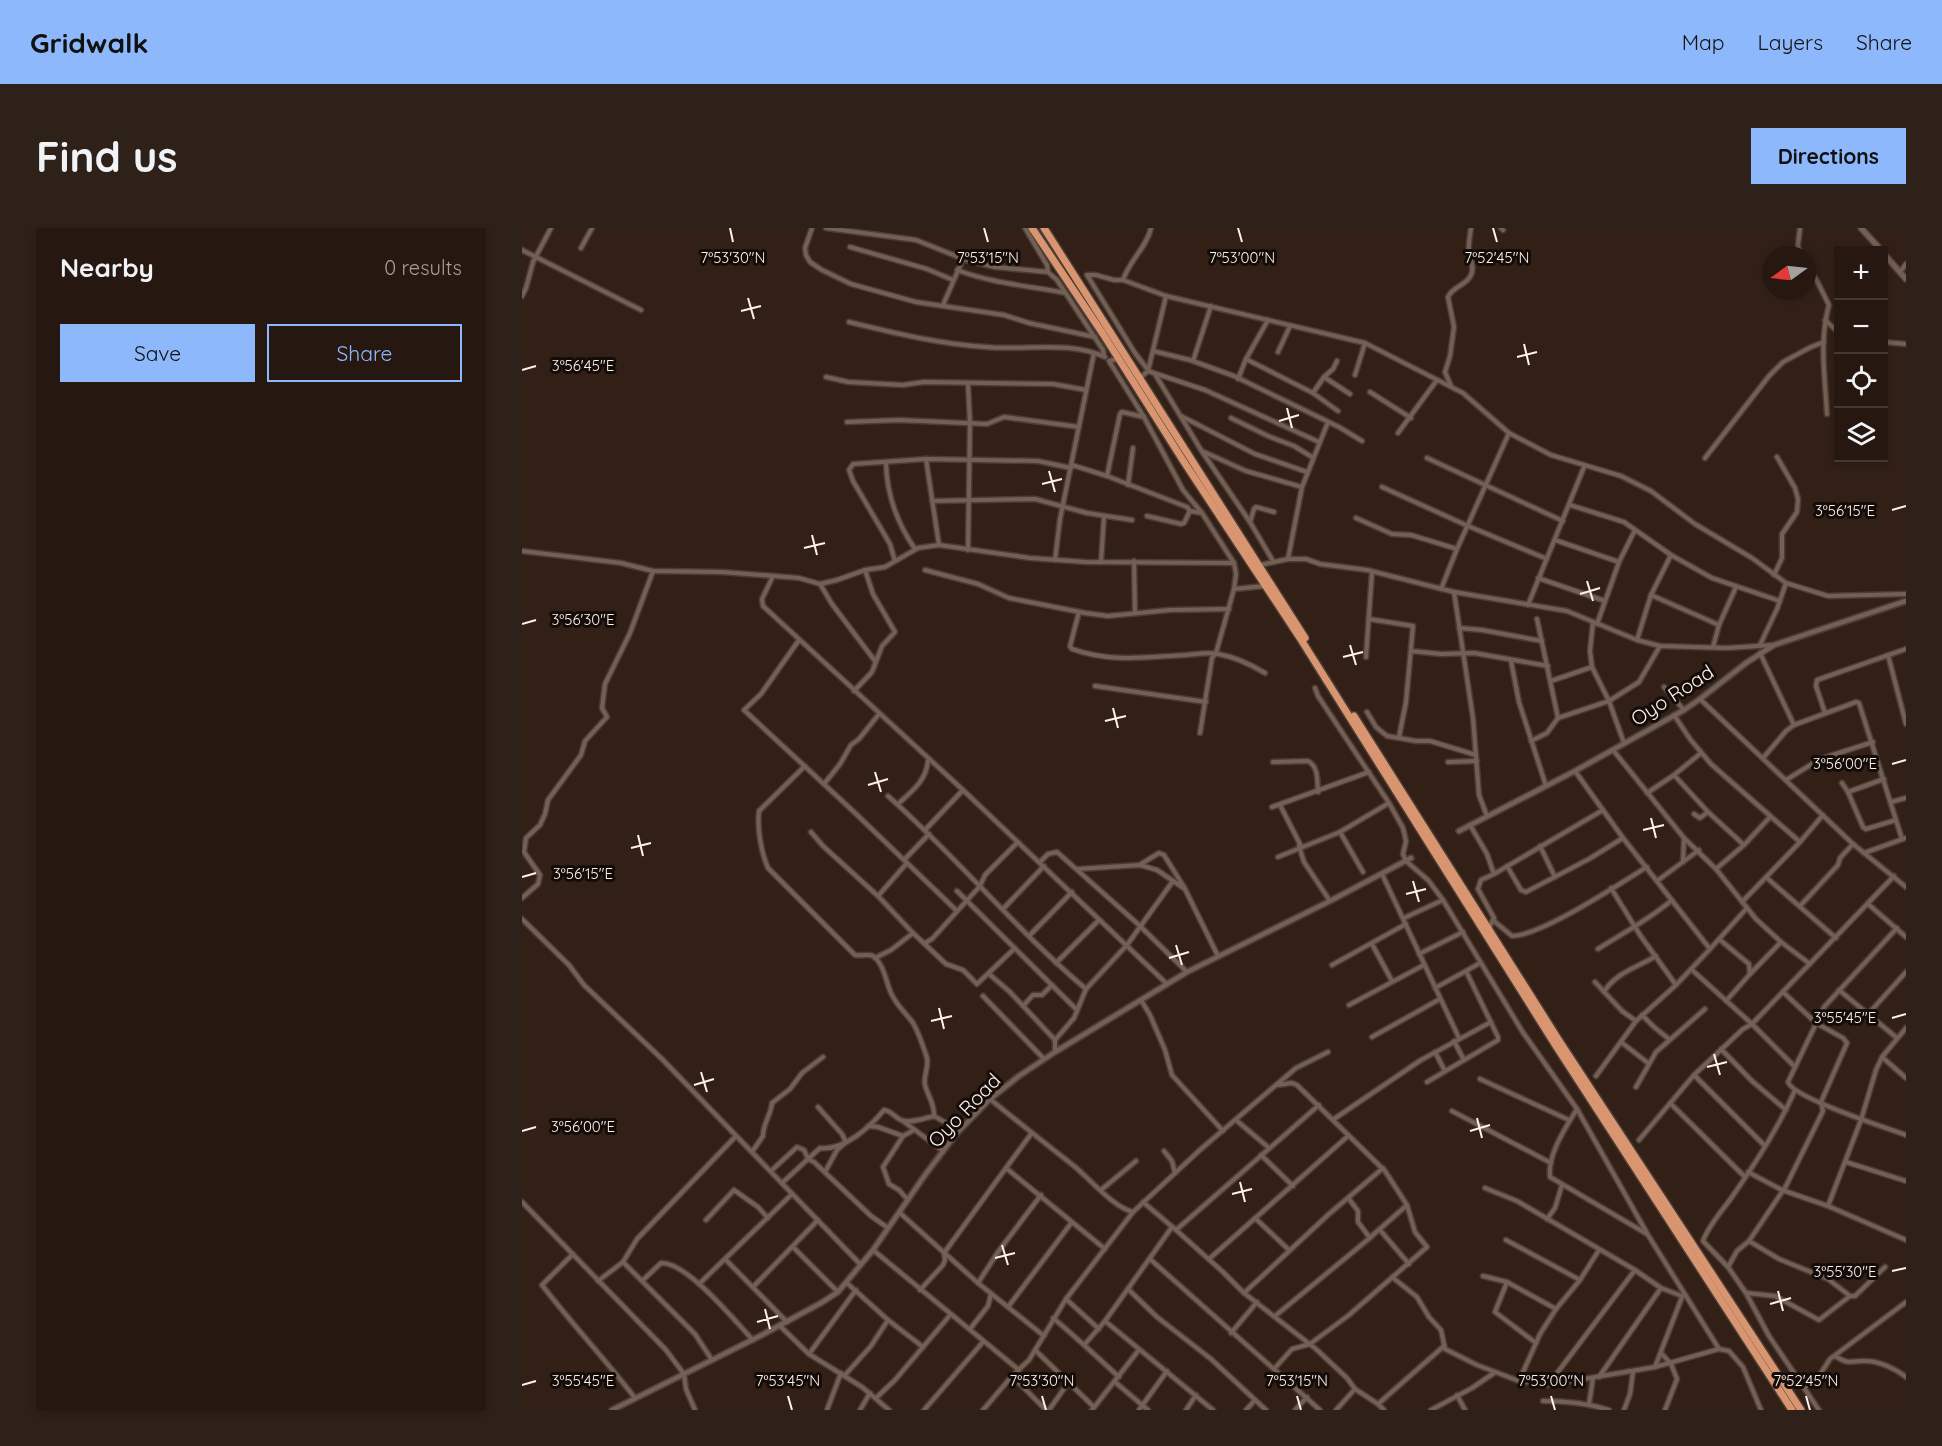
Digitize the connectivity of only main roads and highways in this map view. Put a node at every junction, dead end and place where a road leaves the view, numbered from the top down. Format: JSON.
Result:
{"nodes":[{"id":1,"x":1032,"y":228,"type":"edge"},
{"id":2,"x":1044,"y":228,"type":"edge"},
{"id":3,"x":1861,"y":228,"type":"edge"},
{"id":4,"x":1877,"y":246,"type":"edge"},
{"id":5,"x":1888,"y":259,"type":"edge"},
{"id":6,"x":1906,"y":279,"type":"edge"},
{"id":7,"x":1302,"y":637,"type":"junction"},
{"id":8,"x":1792,"y":1410,"type":"edge"},
{"id":9,"x":1801,"y":1410,"type":"edge"}],
"edges":[{"from":1,"to":7,"type":"highway"},
{"from":2,"to":7,"type":"highway"},
{"from":3,"to":4,"type":"main road"},
{"from":5,"to":6,"type":"main road"},
{"from":7,"to":8,"type":"highway"},
{"from":7,"to":9,"type":"highway"}]}
